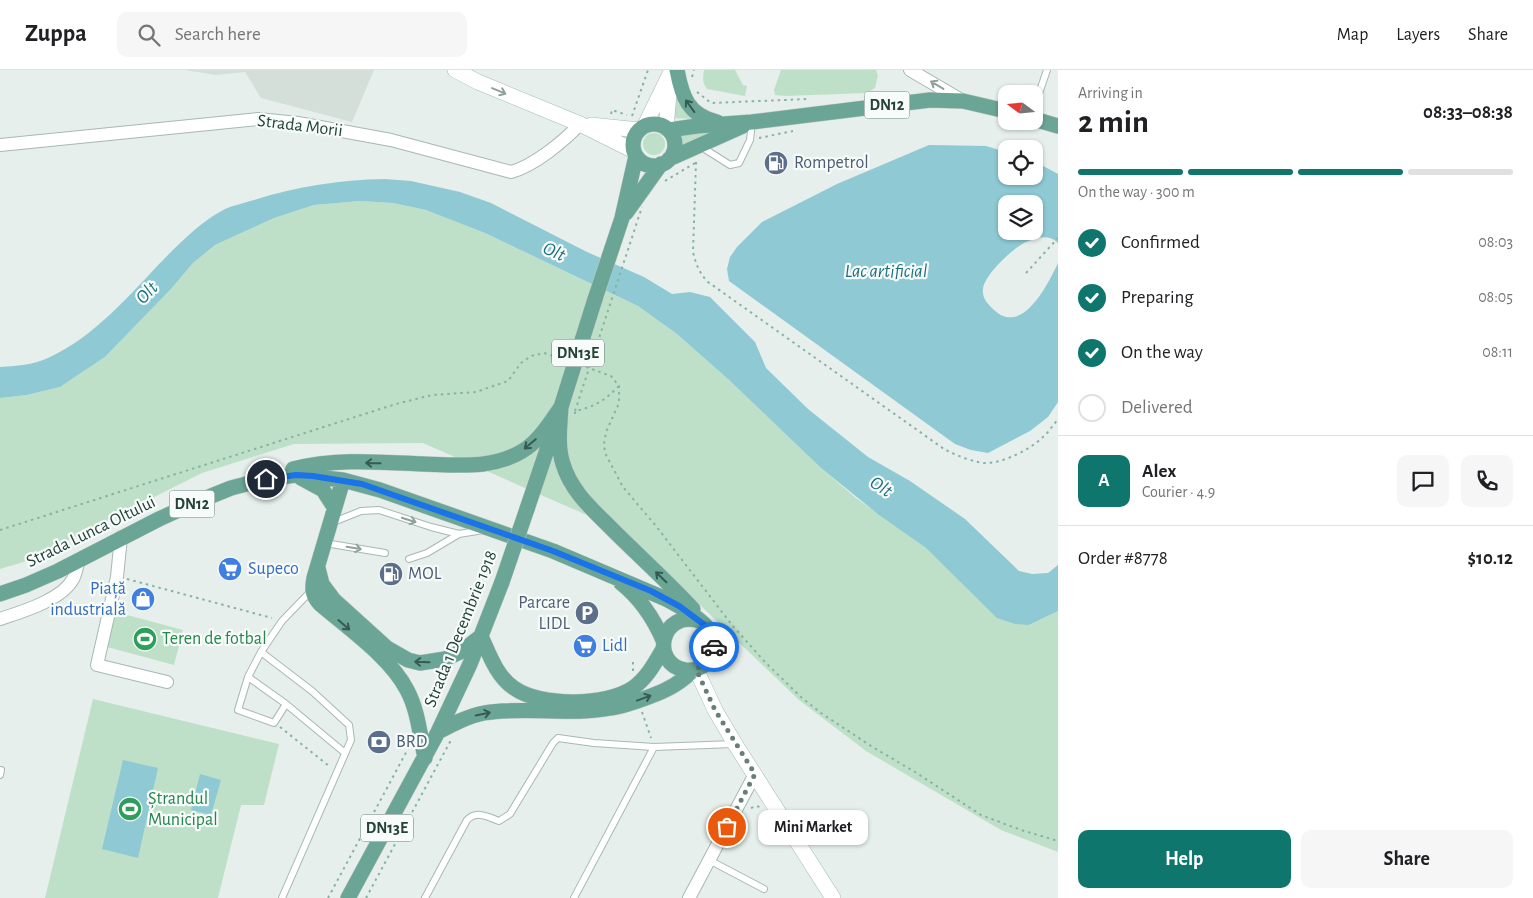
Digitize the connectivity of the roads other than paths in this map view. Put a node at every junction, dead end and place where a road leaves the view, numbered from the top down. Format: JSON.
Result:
{"nodes":[{"id":1,"x":455,"y":70,"type":"edge"},
{"id":2,"x":910,"y":70,"type":"edge"},
{"id":3,"x":1047,"y":70,"type":"edge"},
{"id":4,"x":673,"y":72,"type":"edge"},
{"id":5,"x":1042,"y":85,"type":"edge"},
{"id":6,"x":963,"y":101,"type":"junction"},
{"id":7,"x":998,"y":109,"type":"edge"},
{"id":8,"x":1043,"y":121,"type":"edge"},
{"id":9,"x":752,"y":122,"type":"junction"},
{"id":10,"x":580,"y":124,"type":"junction"},
{"id":11,"x":723,"y":124,"type":"junction"},
{"id":12,"x":1058,"y":126,"type":"edge"},
{"id":13,"x":642,"y":128,"type":"junction"},
{"id":14,"x":667,"y":129,"type":"junction"},
{"id":15,"x":0,"y":144,"type":"edge"},
{"id":16,"x":704,"y":149,"type":"junction"},
{"id":17,"x":635,"y":153,"type":"junction"},
{"id":18,"x":665,"y":162,"type":"junction"},
{"id":19,"x":622,"y":218,"type":"junction"},
{"id":20,"x":568,"y":409,"type":"junction"},
{"id":21,"x":296,"y":475,"type":"junction"},
{"id":22,"x":266,"y":479,"type":"junction"},
{"id":23,"x":343,"y":480,"type":"junction"},
{"id":24,"x":334,"y":507,"type":"junction"},
{"id":25,"x":329,"y":524,"type":"junction"},
{"id":26,"x":492,"y":529,"type":"junction"},
{"id":27,"x":459,"y":534,"type":"junction"},
{"id":28,"x":121,"y":537,"type":"junction"},
{"id":29,"x":324,"y":542,"type":"junction"},
{"id":30,"x":385,"y":553,"type":"dead end"},
{"id":31,"x":409,"y":559,"type":"dead end"},
{"id":32,"x":79,"y":560,"type":"junction"},
{"id":33,"x":317,"y":565,"type":"junction"},
{"id":34,"x":607,"y":574,"type":"junction"},
{"id":35,"x":312,"y":590,"type":"junction"},
{"id":36,"x":0,"y":594,"type":"edge"},
{"id":37,"x":0,"y":619,"type":"edge"},
{"id":38,"x":703,"y":623,"type":"junction"},
{"id":39,"x":481,"y":636,"type":"junction"},
{"id":40,"x":663,"y":644,"type":"junction"},
{"id":41,"x":261,"y":652,"type":"junction"},
{"id":42,"x":694,"y":670,"type":"junction"},
{"id":43,"x":248,"y":676,"type":"junction"},
{"id":44,"x":167,"y":682,"type":"dead end"},
{"id":45,"x":286,"y":704,"type":"junction"},
{"id":46,"x":438,"y":732,"type":"junction"},
{"id":47,"x":736,"y":744,"type":"junction"},
{"id":48,"x":654,"y":747,"type":"junction"},
{"id":49,"x":345,"y":753,"type":"junction"},
{"id":50,"x":425,"y":758,"type":"junction"},
{"id":51,"x":755,"y":774,"type":"junction"},
{"id":52,"x":710,"y":860,"type":"junction"},
{"id":53,"x":764,"y":889,"type":"dead end"},
{"id":54,"x":282,"y":898,"type":"edge"},
{"id":55,"x":348,"y":898,"type":"edge"},
{"id":56,"x":425,"y":898,"type":"edge"},
{"id":57,"x":574,"y":898,"type":"edge"},
{"id":58,"x":689,"y":898,"type":"edge"},
{"id":59,"x":833,"y":898,"type":"edge"}],
"edges":[{"from":1,"to":10,"type":"main road","one_way":true},
{"from":6,"to":2,"type":"street","one_way":true},
{"from":3,"to":5,"type":"lane"},
{"from":11,"to":4,"type":"main road","number":"DN12","one_way":true},
{"from":4,"to":13,"type":"main road"},
{"from":4,"to":14,"type":"main road"},
{"from":6,"to":7,"type":"main road","number":"DN12"},
{"from":6,"to":9,"type":"main road","number":"DN12"},
{"from":8,"to":12,"type":"main road"},
{"from":9,"to":11,"type":"main road","number":"DN12"},
{"from":9,"to":16,"type":"main road","number":"DN12"},
{"from":9,"to":16,"type":"lane"},
{"from":10,"to":13,"type":"main road"},
{"from":10,"to":15,"type":"street","name":"Strada Morii"},
{"from":10,"to":17,"type":"main road"},
{"from":11,"to":14,"type":"main road","number":"DN12"},
{"from":13,"to":14,"type":"main road","number":"DN12"},
{"from":13,"to":17,"type":"main road"},
{"from":14,"to":18,"type":"main road"},
{"from":16,"to":18,"type":"main road","number":"DN12"},
{"from":17,"to":18,"type":"main road"},
{"from":17,"to":19,"type":"main road","name":"Strada 1 Decembrie 1918","number":"DN13E"},
{"from":18,"to":19,"type":"main road","name":"Strada 1 Decembrie 1918","number":"DN13E"},
{"from":19,"to":20,"type":"main road","name":"Strada 1 Decembrie 1918","number":"DN13E","bridge":true},
{"from":20,"to":22,"type":"main road","one_way":true},
{"from":38,"to":20,"type":"main road","one_way":true},
{"from":20,"to":39,"type":"main road","name":"Strada 1 Decembrie 1918","number":"DN13E","bridge":true},
{"from":21,"to":22,"type":"main road","name":"Strada Lunca Oltului","number":"DN12"},
{"from":21,"to":23,"type":"main road","name":"Strada Lunca Oltului","number":"DN12"},
{"from":21,"to":24,"type":"main road"},
{"from":22,"to":28,"type":"main road","name":"Strada Lunca Oltului","number":"DN12"},
{"from":23,"to":24,"type":"main road"},
{"from":23,"to":26,"type":"main road","number":"DN12"},
{"from":24,"to":25,"type":"main road"},
{"from":25,"to":27,"type":"lane","one_way":true},
{"from":25,"to":29,"type":"main road"},
{"from":26,"to":27,"type":"lane"},
{"from":26,"to":34,"type":"main road","number":"DN12"},
{"from":27,"to":31,"type":"lane"},
{"from":28,"to":32,"type":"main road","name":"Strada Lunca Oltului","number":"DN12"},
{"from":28,"to":44,"type":"street"},
{"from":29,"to":30,"type":"lane","one_way":true},
{"from":29,"to":33,"type":"main road"},
{"from":32,"to":36,"type":"main road","name":"Strada Lunca Oltului","number":"DN12"},
{"from":32,"to":37,"type":"street"},
{"from":33,"to":35,"type":"main road"},
{"from":39,"to":33,"type":"main road","one_way":true},
{"from":34,"to":38,"type":"main road","number":"DN12"},
{"from":34,"to":40,"type":"main road","number":"DN12"},
{"from":35,"to":41,"type":"lane"},
{"from":35,"to":50,"type":"main road","one_way":true},
{"from":38,"to":40,"type":"main road"},
{"from":38,"to":42,"type":"main road"},
{"from":39,"to":40,"type":"main road"},
{"from":39,"to":46,"type":"main road","name":"Strada 1 Decembrie 1918","number":"DN13E"},
{"from":40,"to":42,"type":"main road"},
{"from":41,"to":43,"type":"lane"},
{"from":41,"to":49,"type":"lane"},
{"from":46,"to":42,"type":"main road","one_way":true},
{"from":42,"to":47,"type":"main road"},
{"from":43,"to":45,"type":"lane"},
{"from":43,"to":45,"type":"lane"},
{"from":45,"to":49,"type":"lane"},
{"from":46,"to":50,"type":"main road","name":"Strada 1 Decembrie 1918","number":"DN13E"},
{"from":47,"to":48,"type":"lane"},
{"from":47,"to":51,"type":"main road"},
{"from":48,"to":56,"type":"lane"},
{"from":48,"to":57,"type":"lane"},
{"from":49,"to":54,"type":"lane"},
{"from":50,"to":55,"type":"main road","name":"Strada 1 Decembrie 1918","number":"DN13E"},
{"from":51,"to":52,"type":"street"},
{"from":51,"to":59,"type":"main road"},
{"from":52,"to":53,"type":"lane"},
{"from":52,"to":58,"type":"street"}]}
